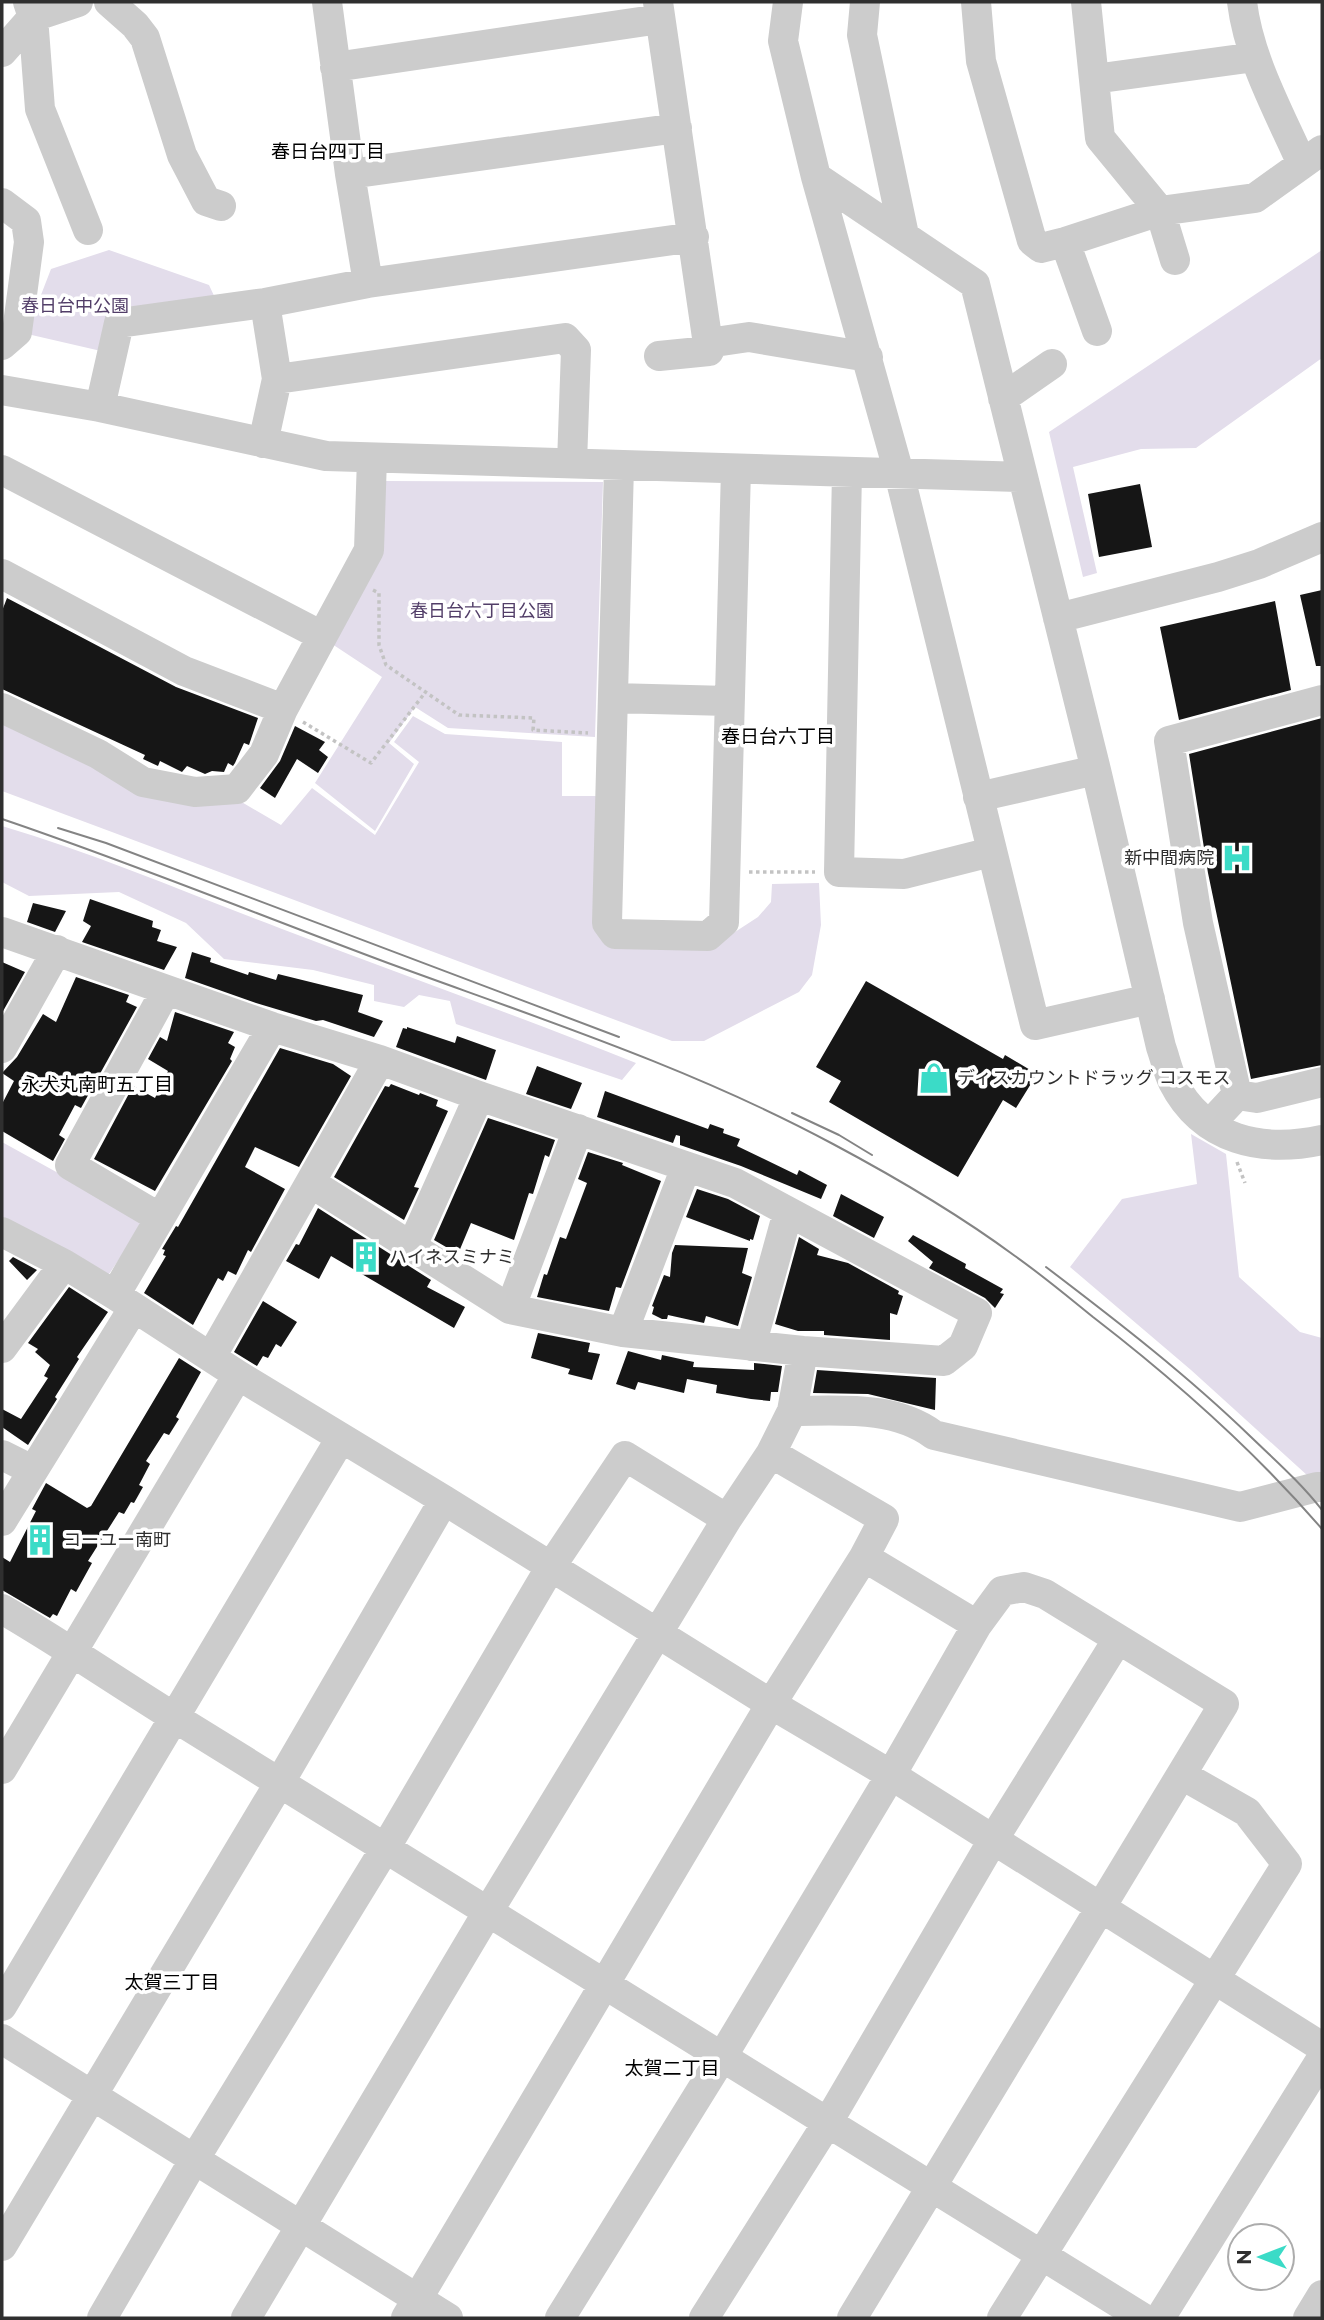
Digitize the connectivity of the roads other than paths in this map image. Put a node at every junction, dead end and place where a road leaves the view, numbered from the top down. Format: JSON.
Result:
{"nodes":[{"id":1,"x":78,"y":2,"type":"edge"},
{"id":2,"x":109,"y":2,"type":"edge"},
{"id":3,"x":327,"y":2,"type":"edge"},
{"id":4,"x":788,"y":2,"type":"edge"},
{"id":5,"x":865,"y":2,"type":"edge"},
{"id":6,"x":976,"y":2,"type":"edge"},
{"id":7,"x":1086,"y":2,"type":"edge"},
{"id":8,"x":1242,"y":2,"type":"edge"},
{"id":9,"x":30,"y":9,"type":"edge"},
{"id":10,"x":659,"y":10,"type":"edge"},
{"id":11,"x":2,"y":52,"type":"edge"},
{"id":12,"x":1255,"y":57,"type":"junction"},
{"id":13,"x":335,"y":67,"type":"junction"},
{"id":14,"x":1094,"y":79,"type":"junction"},
{"id":15,"x":677,"y":128,"type":"junction"},
{"id":16,"x":1312,"y":157,"type":"edge"},
{"id":17,"x":350,"y":174,"type":"junction"},
{"id":18,"x":816,"y":177,"type":"junction"},
{"id":19,"x":2,"y":203,"type":"edge"},
{"id":20,"x":221,"y":206,"type":"dead end"},
{"id":21,"x":1160,"y":211,"type":"junction"},
{"id":22,"x":88,"y":230,"type":"dead end"},
{"id":23,"x":904,"y":235,"type":"junction"},
{"id":24,"x":694,"y":237,"type":"junction"},
{"id":25,"x":1065,"y":242,"type":"junction"},
{"id":26,"x":1175,"y":260,"type":"dead end"},
{"id":27,"x":368,"y":284,"type":"junction"},
{"id":28,"x":265,"y":303,"type":"junction"},
{"id":29,"x":1097,"y":331,"type":"dead end"},
{"id":30,"x":708,"y":343,"type":"junction"},
{"id":31,"x":2,"y":345,"type":"edge"},
{"id":32,"x":659,"y":356,"type":"dead end"},
{"id":33,"x":868,"y":357,"type":"junction"},
{"id":34,"x":1052,"y":363,"type":"dead end"},
{"id":35,"x":276,"y":379,"type":"junction"},
{"id":36,"x":2,"y":390,"type":"edge"},
{"id":37,"x":1003,"y":398,"type":"junction"},
{"id":38,"x":100,"y":407,"type":"junction"},
{"id":39,"x":262,"y":443,"type":"junction"},
{"id":40,"x":372,"y":458,"type":"junction"},
{"id":41,"x":572,"y":463,"type":"junction"},
{"id":42,"x":619,"y":466,"type":"junction"},
{"id":43,"x":736,"y":469,"type":"junction"},
{"id":44,"x":2,"y":470,"type":"edge"},
{"id":45,"x":847,"y":472,"type":"junction"},
{"id":46,"x":900,"y":472,"type":"junction"},
{"id":47,"x":1022,"y":477,"type":"junction"},
{"id":48,"x":1322,"y":537,"type":"edge"},
{"id":49,"x":2,"y":574,"type":"edge"},
{"id":50,"x":1058,"y":618,"type":"junction"},
{"id":51,"x":322,"y":636,"type":"junction"},
{"id":52,"x":613,"y":698,"type":"junction"},
{"id":53,"x":1322,"y":700,"type":"edge"},
{"id":54,"x":728,"y":701,"type":"junction"},
{"id":55,"x":2,"y":708,"type":"edge"},
{"id":56,"x":283,"y":709,"type":"junction"},
{"id":57,"x":1096,"y":770,"type":"junction"},
{"id":58,"x":978,"y":797,"type":"junction"},
{"id":59,"x":991,"y":852,"type":"junction"},
{"id":60,"x":2,"y":932,"type":"edge"},
{"id":61,"x":57,"y":950,"type":"junction"},
{"id":62,"x":166,"y":990,"type":"junction"},
{"id":63,"x":1150,"y":999,"type":"junction"},
{"id":64,"x":272,"y":1027,"type":"junction"},
{"id":65,"x":2,"y":1048,"type":"edge"},
{"id":66,"x":380,"y":1060,"type":"junction"},
{"id":67,"x":1322,"y":1082,"type":"edge"},
{"id":68,"x":1237,"y":1095,"type":"junction"},
{"id":69,"x":479,"y":1096,"type":"junction"},
{"id":70,"x":1210,"y":1124,"type":"junction"},
{"id":71,"x":578,"y":1129,"type":"junction"},
{"id":72,"x":1322,"y":1140,"type":"edge"},
{"id":73,"x":686,"y":1167,"type":"junction"},
{"id":74,"x":312,"y":1183,"type":"junction"},
{"id":75,"x":788,"y":1212,"type":"junction"},
{"id":76,"x":160,"y":1218,"type":"junction"},
{"id":77,"x":2,"y":1232,"type":"edge"},
{"id":78,"x":412,"y":1246,"type":"junction"},
{"id":79,"x":64,"y":1264,"type":"junction"},
{"id":80,"x":124,"y":1302,"type":"junction"},
{"id":81,"x":510,"y":1309,"type":"junction"},
{"id":82,"x":623,"y":1332,"type":"junction"},
{"id":83,"x":751,"y":1346,"type":"junction"},
{"id":84,"x":2,"y":1348,"type":"edge"},
{"id":85,"x":803,"y":1351,"type":"junction"},
{"id":86,"x":211,"y":1357,"type":"junction"},
{"id":87,"x":238,"y":1375,"type":"junction"},
{"id":88,"x":792,"y":1411,"type":"junction"},
{"id":89,"x":341,"y":1438,"type":"junction"},
{"id":90,"x":771,"y":1453,"type":"junction"},
{"id":91,"x":2,"y":1455,"type":"edge"},
{"id":92,"x":32,"y":1470,"type":"junction"},
{"id":93,"x":1322,"y":1487,"type":"edge"},
{"id":94,"x":444,"y":1500,"type":"junction"},
{"id":95,"x":727,"y":1519,"type":"junction"},
{"id":96,"x":2,"y":1521,"type":"edge"},
{"id":97,"x":864,"y":1557,"type":"junction"},
{"id":98,"x":550,"y":1568,"type":"junction"},
{"id":99,"x":2,"y":1609,"type":"edge"},
{"id":100,"x":977,"y":1625,"type":"junction"},
{"id":101,"x":658,"y":1634,"type":"junction"},
{"id":102,"x":1118,"y":1639,"type":"junction"},
{"id":103,"x":73,"y":1651,"type":"junction"},
{"id":104,"x":771,"y":1704,"type":"junction"},
{"id":105,"x":173,"y":1717,"type":"junction"},
{"id":106,"x":2,"y":1769,"type":"edge"},
{"id":107,"x":891,"y":1775,"type":"junction"},
{"id":108,"x":1182,"y":1775,"type":"junction"},
{"id":109,"x":280,"y":1782,"type":"junction"},
{"id":110,"x":993,"y":1840,"type":"junction"},
{"id":111,"x":386,"y":1847,"type":"junction"},
{"id":112,"x":1101,"y":1909,"type":"junction"},
{"id":113,"x":489,"y":1910,"type":"junction"},
{"id":114,"x":1214,"y":1979,"type":"junction"},
{"id":115,"x":605,"y":1985,"type":"junction"},
{"id":116,"x":2,"y":2006,"type":"edge"},
{"id":117,"x":2,"y":2039,"type":"edge"},
{"id":118,"x":1322,"y":2047,"type":"edge"},
{"id":119,"x":722,"y":2057,"type":"junction"},
{"id":120,"x":1322,"y":2058,"type":"edge"},
{"id":121,"x":93,"y":2095,"type":"junction"},
{"id":122,"x":828,"y":2122,"type":"junction"},
{"id":123,"x":194,"y":2160,"type":"junction"},
{"id":124,"x":930,"y":2188,"type":"junction"},
{"id":125,"x":301,"y":2225,"type":"junction"},
{"id":126,"x":2,"y":2246,"type":"edge"},
{"id":127,"x":1041,"y":2256,"type":"junction"},
{"id":128,"x":1322,"y":2295,"type":"edge"},
{"id":129,"x":412,"y":2309,"type":"edge"},
{"id":130,"x":102,"y":2318,"type":"edge"},
{"id":131,"x":246,"y":2318,"type":"edge"},
{"id":132,"x":448,"y":2318,"type":"edge"},
{"id":133,"x":560,"y":2318,"type":"edge"},
{"id":134,"x":704,"y":2318,"type":"edge"},
{"id":135,"x":852,"y":2318,"type":"edge"},
{"id":136,"x":1002,"y":2318,"type":"edge"},
{"id":137,"x":1143,"y":2318,"type":"edge"},
{"id":138,"x":1160,"y":2318,"type":"edge"},
{"id":139,"x":1308,"y":2318,"type":"edge"}],
"edges":[{"from":1,"to":9,"type":"street"},
{"from":2,"to":20,"type":"street"},
{"from":3,"to":13,"type":"street"},
{"from":4,"to":18,"type":"street"},
{"from":5,"to":23,"type":"street"},
{"from":6,"to":25,"type":"street"},
{"from":7,"to":14,"type":"street"},
{"from":8,"to":12,"type":"street"},
{"from":9,"to":11,"type":"street"},
{"from":9,"to":22,"type":"street"},
{"from":10,"to":13,"type":"street"},
{"from":10,"to":15,"type":"street"},
{"from":12,"to":14,"type":"street"},
{"from":12,"to":16,"type":"street"},
{"from":13,"to":17,"type":"street"},
{"from":14,"to":21,"type":"street"},
{"from":15,"to":17,"type":"street"},
{"from":15,"to":24,"type":"street"},
{"from":16,"to":21,"type":"street"},
{"from":17,"to":27,"type":"street"},
{"from":18,"to":23,"type":"street"},
{"from":18,"to":33,"type":"street"},
{"from":19,"to":31,"type":"street"},
{"from":21,"to":25,"type":"street"},
{"from":21,"to":26,"type":"street"},
{"from":23,"to":37,"type":"street"},
{"from":24,"to":27,"type":"street"},
{"from":24,"to":30,"type":"street"},
{"from":25,"to":29,"type":"street"},
{"from":27,"to":28,"type":"street"},
{"from":28,"to":35,"type":"street"},
{"from":28,"to":38,"type":"street"},
{"from":30,"to":32,"type":"street"},
{"from":30,"to":33,"type":"street"},
{"from":33,"to":46,"type":"street"},
{"from":34,"to":37,"type":"street"},
{"from":35,"to":39,"type":"street"},
{"from":35,"to":41,"type":"street"},
{"from":36,"to":38,"type":"street"},
{"from":37,"to":47,"type":"street"},
{"from":38,"to":39,"type":"street"},
{"from":39,"to":40,"type":"street"},
{"from":40,"to":41,"type":"street"},
{"from":40,"to":51,"type":"street"},
{"from":41,"to":42,"type":"street"},
{"from":42,"to":43,"type":"street"},
{"from":42,"to":52,"type":"street"},
{"from":43,"to":45,"type":"street"},
{"from":43,"to":54,"type":"street"},
{"from":44,"to":51,"type":"street"},
{"from":45,"to":46,"type":"street"},
{"from":45,"to":59,"type":"street"},
{"from":46,"to":47,"type":"street"},
{"from":46,"to":58,"type":"street"},
{"from":47,"to":50,"type":"street"},
{"from":48,"to":50,"type":"street"},
{"from":49,"to":56,"type":"street"},
{"from":50,"to":57,"type":"street"},
{"from":51,"to":56,"type":"street"},
{"from":52,"to":54,"type":"street"},
{"from":52,"to":54,"type":"street"},
{"from":53,"to":68,"type":"street"},
{"from":55,"to":56,"type":"street"},
{"from":57,"to":58,"type":"street"},
{"from":57,"to":63,"type":"street"},
{"from":58,"to":59,"type":"street"},
{"from":59,"to":63,"type":"street"},
{"from":60,"to":61,"type":"street"},
{"from":61,"to":62,"type":"street"},
{"from":61,"to":65,"type":"street"},
{"from":62,"to":64,"type":"street"},
{"from":62,"to":76,"type":"street"},
{"from":63,"to":70,"type":"street"},
{"from":64,"to":66,"type":"street"},
{"from":64,"to":76,"type":"street"},
{"from":66,"to":69,"type":"street"},
{"from":66,"to":74,"type":"street"},
{"from":67,"to":68,"type":"street"},
{"from":68,"to":70,"type":"street"},
{"from":69,"to":71,"type":"street"},
{"from":69,"to":78,"type":"street"},
{"from":70,"to":72,"type":"street"},
{"from":71,"to":73,"type":"street"},
{"from":71,"to":81,"type":"street"},
{"from":73,"to":75,"type":"street"},
{"from":73,"to":82,"type":"street"},
{"from":74,"to":78,"type":"street"},
{"from":74,"to":86,"type":"street"},
{"from":75,"to":83,"type":"street"},
{"from":75,"to":85,"type":"street"},
{"from":76,"to":80,"type":"street"},
{"from":77,"to":79,"type":"street"},
{"from":78,"to":81,"type":"street"},
{"from":79,"to":80,"type":"street"},
{"from":79,"to":84,"type":"street"},
{"from":80,"to":86,"type":"street"},
{"from":80,"to":92,"type":"street"},
{"from":81,"to":82,"type":"street"},
{"from":82,"to":83,"type":"street"},
{"from":83,"to":85,"type":"street"},
{"from":85,"to":88,"type":"street"},
{"from":86,"to":87,"type":"street"},
{"from":87,"to":89,"type":"street"},
{"from":87,"to":103,"type":"street"},
{"from":88,"to":90,"type":"street"},
{"from":88,"to":93,"type":"street"},
{"from":89,"to":94,"type":"street"},
{"from":89,"to":105,"type":"street"},
{"from":90,"to":95,"type":"street"},
{"from":90,"to":97,"type":"street"},
{"from":91,"to":92,"type":"street"},
{"from":92,"to":96,"type":"street"},
{"from":94,"to":98,"type":"street"},
{"from":94,"to":109,"type":"street"},
{"from":95,"to":98,"type":"street"},
{"from":95,"to":101,"type":"street"},
{"from":97,"to":100,"type":"street"},
{"from":97,"to":104,"type":"street"},
{"from":98,"to":101,"type":"street"},
{"from":98,"to":111,"type":"street"},
{"from":99,"to":103,"type":"street"},
{"from":100,"to":102,"type":"street"},
{"from":100,"to":107,"type":"street"},
{"from":101,"to":104,"type":"street"},
{"from":101,"to":113,"type":"street"},
{"from":102,"to":108,"type":"street"},
{"from":102,"to":110,"type":"street"},
{"from":103,"to":105,"type":"street"},
{"from":103,"to":106,"type":"street"},
{"from":104,"to":107,"type":"street"},
{"from":104,"to":115,"type":"street"},
{"from":105,"to":109,"type":"street"},
{"from":105,"to":116,"type":"street"},
{"from":107,"to":110,"type":"street"},
{"from":107,"to":119,"type":"street"},
{"from":108,"to":112,"type":"street"},
{"from":108,"to":114,"type":"street"},
{"from":109,"to":111,"type":"street"},
{"from":109,"to":121,"type":"street"},
{"from":110,"to":112,"type":"street"},
{"from":110,"to":122,"type":"street"},
{"from":111,"to":113,"type":"street"},
{"from":111,"to":123,"type":"street"},
{"from":112,"to":114,"type":"street"},
{"from":112,"to":124,"type":"street"},
{"from":113,"to":115,"type":"street"},
{"from":113,"to":125,"type":"street"},
{"from":114,"to":118,"type":"street"},
{"from":114,"to":127,"type":"street"},
{"from":115,"to":119,"type":"street"},
{"from":115,"to":129,"type":"street"},
{"from":117,"to":121,"type":"street"},
{"from":119,"to":122,"type":"street"},
{"from":119,"to":133,"type":"street"},
{"from":120,"to":138,"type":"street"},
{"from":121,"to":123,"type":"street"},
{"from":121,"to":126,"type":"street"},
{"from":122,"to":124,"type":"street"},
{"from":122,"to":134,"type":"street"},
{"from":123,"to":125,"type":"street"},
{"from":123,"to":130,"type":"street"},
{"from":124,"to":127,"type":"street"},
{"from":124,"to":135,"type":"street"},
{"from":125,"to":129,"type":"street"},
{"from":125,"to":131,"type":"street"},
{"from":127,"to":136,"type":"street"},
{"from":127,"to":137,"type":"street"},
{"from":128,"to":139,"type":"street"},
{"from":129,"to":132,"type":"street"}]}
